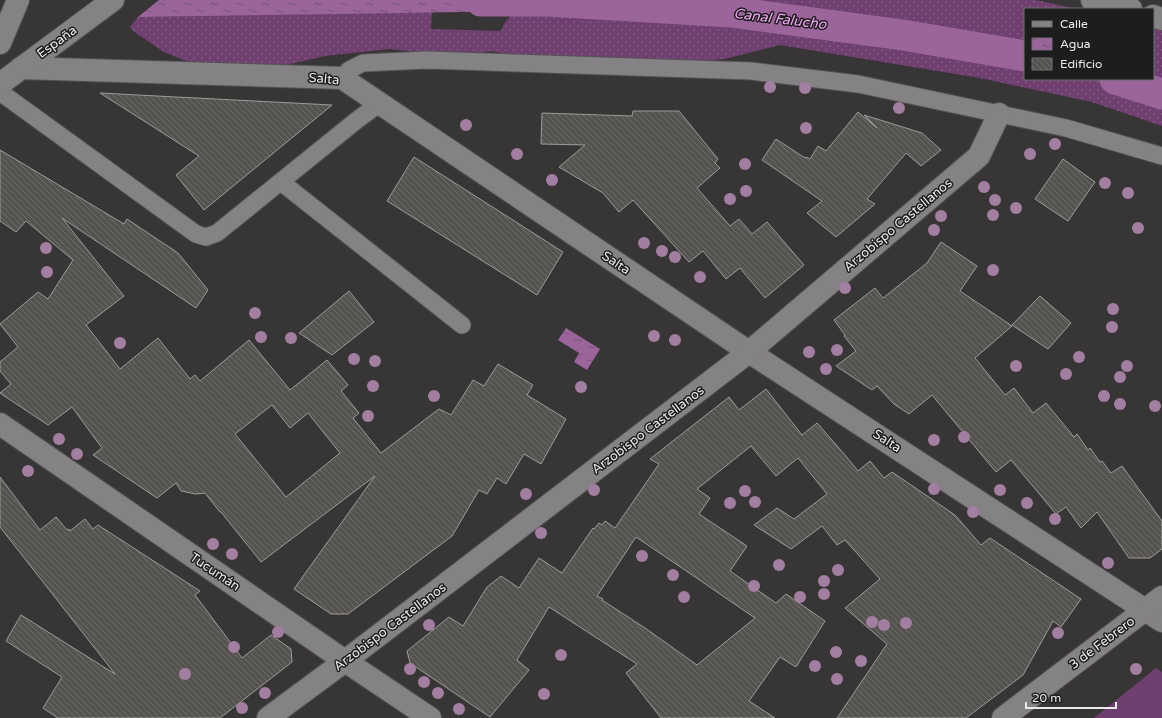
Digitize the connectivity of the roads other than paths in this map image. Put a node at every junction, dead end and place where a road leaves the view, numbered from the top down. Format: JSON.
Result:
{"nodes":[{"id":1,"x":18,"y":0,"type":"edge"},
{"id":2,"x":113,"y":0,"type":"edge"},
{"id":3,"x":1092,"y":0,"type":"edge"},
{"id":4,"x":1123,"y":5,"type":"edge"},
{"id":5,"x":0,"y":43,"type":"edge"},
{"id":6,"x":21,"y":68,"type":"junction"},
{"id":7,"x":342,"y":78,"type":"junction"},
{"id":8,"x":0,"y":84,"type":"edge"},
{"id":9,"x":0,"y":92,"type":"edge"},
{"id":10,"x":380,"y":104,"type":"junction"},
{"id":11,"x":999,"y":114,"type":"junction"},
{"id":12,"x":1162,"y":156,"type":"edge"},
{"id":13,"x":281,"y":182,"type":"junction"},
{"id":14,"x":462,"y":325,"type":"dead end"},
{"id":15,"x":749,"y":352,"type":"junction"},
{"id":16,"x":0,"y":424,"type":"edge"},
{"id":17,"x":1157,"y":609,"type":"edge"},
{"id":18,"x":345,"y":661,"type":"junction"},
{"id":19,"x":268,"y":718,"type":"edge"},
{"id":20,"x":430,"y":718,"type":"edge"},
{"id":21,"x":1003,"y":718,"type":"edge"}],
"edges":[{"from":1,"to":5,"type":"street"},
{"from":2,"to":6,"type":"street","name":"España"},
{"from":3,"to":4,"type":"street"},
{"from":6,"to":7,"type":"street","name":"Salta"},
{"from":6,"to":8,"type":"street","name":"España"},
{"from":7,"to":10,"type":"street","name":"Salta"},
{"from":7,"to":11,"type":"lane"},
{"from":9,"to":13,"type":"lane"},
{"from":10,"to":13,"type":"lane"},
{"from":10,"to":15,"type":"street","name":"Salta"},
{"from":11,"to":12,"type":"lane"},
{"from":11,"to":15,"type":"street","name":"Arzobispo Castellanos"},
{"from":13,"to":14,"type":"lane"},
{"from":15,"to":17,"type":"street","name":"Salta"},
{"from":15,"to":18,"type":"street","name":"Arzobispo Castellanos"},
{"from":16,"to":18,"type":"street","name":"Tucumán"},
{"from":17,"to":21,"type":"street","name":"3 de Febrero"},
{"from":18,"to":19,"type":"street","name":"Arzobispo Castellanos"},
{"from":18,"to":20,"type":"street","name":"Tucumán"}]}
